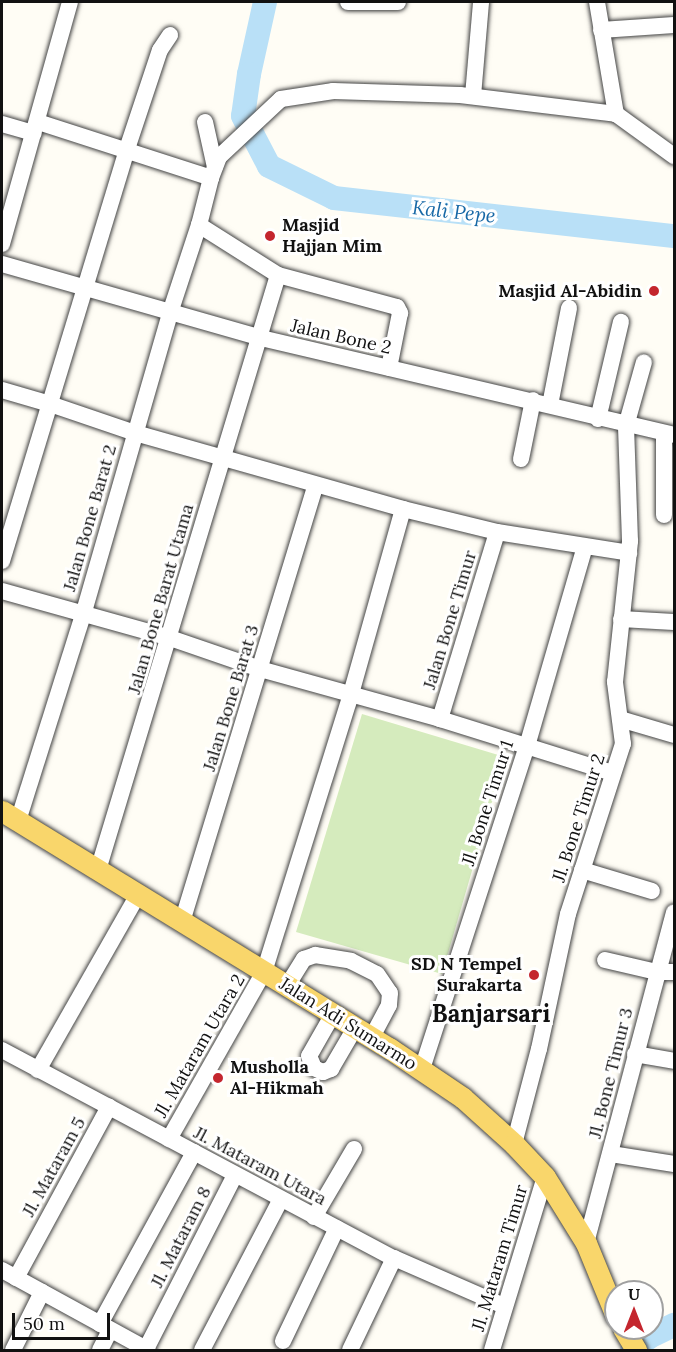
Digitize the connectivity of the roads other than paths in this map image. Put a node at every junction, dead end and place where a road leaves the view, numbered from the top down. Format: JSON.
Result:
{"nodes":[{"id":1,"x":70,"y":2,"type":"edge"},
{"id":2,"x":348,"y":2,"type":"edge"},
{"id":3,"x":398,"y":2,"type":"edge"},
{"id":4,"x":481,"y":2,"type":"edge"},
{"id":5,"x":597,"y":2,"type":"edge"},
{"id":6,"x":675,"y":25,"type":"edge"},
{"id":7,"x":602,"y":30,"type":"junction"},
{"id":8,"x":165,"y":41,"type":"dead end"},
{"id":9,"x":473,"y":96,"type":"junction"},
{"id":10,"x":616,"y":114,"type":"junction"},
{"id":11,"x":206,"y":122,"type":"dead end"},
{"id":12,"x":2,"y":124,"type":"edge"},
{"id":13,"x":36,"y":128,"type":"junction"},
{"id":14,"x":127,"y":149,"type":"junction"},
{"id":15,"x":675,"y":156,"type":"edge"},
{"id":16,"x":215,"y":167,"type":"junction"},
{"id":17,"x":199,"y":225,"type":"junction"},
{"id":18,"x":2,"y":244,"type":"edge"},
{"id":19,"x":2,"y":264,"type":"edge"},
{"id":20,"x":278,"y":275,"type":"junction"},
{"id":21,"x":82,"y":289,"type":"junction"},
{"id":22,"x":569,"y":308,"type":"dead end"},
{"id":23,"x":170,"y":313,"type":"junction"},
{"id":24,"x":621,"y":322,"type":"dead end"},
{"id":25,"x":261,"y":338,"type":"junction"},
{"id":26,"x":644,"y":362,"type":"dead end"},
{"id":27,"x":389,"y":368,"type":"junction"},
{"id":28,"x":2,"y":390,"type":"edge"},
{"id":29,"x":533,"y":400,"type":"junction"},
{"id":30,"x":50,"y":404,"type":"junction"},
{"id":31,"x":550,"y":405,"type":"junction"},
{"id":32,"x":598,"y":419,"type":"junction"},
{"id":33,"x":626,"y":426,"type":"junction"},
{"id":34,"x":135,"y":434,"type":"junction"},
{"id":35,"x":669,"y":435,"type":"edge"},
{"id":36,"x":222,"y":457,"type":"junction"},
{"id":37,"x":521,"y":459,"type":"dead end"},
{"id":38,"x":316,"y":485,"type":"junction"},
{"id":39,"x":403,"y":509,"type":"junction"},
{"id":40,"x":664,"y":515,"type":"dead end"},
{"id":41,"x":497,"y":532,"type":"junction"},
{"id":42,"x":585,"y":547,"type":"junction"},
{"id":43,"x":629,"y":553,"type":"junction"},
{"id":44,"x":2,"y":561,"type":"edge"},
{"id":45,"x":2,"y":591,"type":"edge"},
{"id":46,"x":82,"y":615,"type":"junction"},
{"id":47,"x":621,"y":619,"type":"junction"},
{"id":48,"x":675,"y":622,"type":"edge"},
{"id":49,"x":170,"y":638,"type":"junction"},
{"id":50,"x":260,"y":669,"type":"junction"},
{"id":51,"x":351,"y":694,"type":"junction"},
{"id":52,"x":620,"y":718,"type":"junction"},
{"id":53,"x":440,"y":719,"type":"junction"},
{"id":54,"x":675,"y":735,"type":"edge"},
{"id":55,"x":527,"y":746,"type":"junction"},
{"id":56,"x":612,"y":773,"type":"junction"},
{"id":57,"x":10,"y":816,"type":"edge"},
{"id":58,"x":98,"y":870,"type":"junction"},
{"id":59,"x":582,"y":870,"type":"junction"},
{"id":60,"x":652,"y":891,"type":"dead end"},
{"id":61,"x":138,"y":895,"type":"junction"},
{"id":62,"x":675,"y":912,"type":"edge"},
{"id":63,"x":182,"y":922,"type":"junction"},
{"id":64,"x":604,"y":960,"type":"dead end"},
{"id":65,"x":264,"y":972,"type":"junction"},
{"id":66,"x":657,"y":972,"type":"junction"},
{"id":67,"x":675,"y":972,"type":"edge"},
{"id":68,"x":287,"y":986,"type":"junction"},
{"id":69,"x":333,"y":1014,"type":"junction"},
{"id":70,"x":363,"y":1033,"type":"junction"},
{"id":71,"x":2,"y":1050,"type":"edge"},
{"id":72,"x":635,"y":1054,"type":"junction"},
{"id":73,"x":675,"y":1061,"type":"edge"},
{"id":74,"x":422,"y":1069,"type":"junction"},
{"id":75,"x":38,"y":1070,"type":"junction"},
{"id":76,"x":109,"y":1107,"type":"junction"},
{"id":77,"x":169,"y":1139,"type":"junction"},
{"id":78,"x":514,"y":1144,"type":"junction"},
{"id":79,"x":354,"y":1149,"type":"dead end"},
{"id":80,"x":194,"y":1152,"type":"junction"},
{"id":81,"x":611,"y":1154,"type":"junction"},
{"id":82,"x":675,"y":1164,"type":"edge"},
{"id":83,"x":235,"y":1175,"type":"junction"},
{"id":84,"x":545,"y":1177,"type":"junction"},
{"id":85,"x":281,"y":1199,"type":"junction"},
{"id":86,"x":314,"y":1217,"type":"junction"},
{"id":87,"x":337,"y":1228,"type":"junction"},
{"id":88,"x":586,"y":1243,"type":"junction"},
{"id":89,"x":394,"y":1258,"type":"junction"},
{"id":90,"x":9,"y":1274,"type":"edge"},
{"id":91,"x":604,"y":1287,"type":"edge"},
{"id":92,"x":42,"y":1292,"type":"junction"},
{"id":93,"x":504,"y":1306,"type":"junction"},
{"id":94,"x":105,"y":1327,"type":"junction"},
{"id":95,"x":283,"y":1341,"type":"dead end"},
{"id":96,"x":13,"y":1350,"type":"edge"},
{"id":97,"x":99,"y":1350,"type":"edge"},
{"id":98,"x":147,"y":1350,"type":"edge"},
{"id":99,"x":202,"y":1350,"type":"edge"},
{"id":100,"x":350,"y":1350,"type":"edge"},
{"id":101,"x":492,"y":1350,"type":"edge"}],
"edges":[{"from":1,"to":13,"type":"street"},
{"from":2,"to":3,"type":"street"},
{"from":4,"to":9,"type":"street"},
{"from":5,"to":7,"type":"street"},
{"from":6,"to":7,"type":"street"},
{"from":7,"to":10,"type":"street"},
{"from":8,"to":14,"type":"street"},
{"from":9,"to":10,"type":"street"},
{"from":9,"to":16,"type":"street"},
{"from":10,"to":15,"type":"street"},
{"from":11,"to":16,"type":"street"},
{"from":12,"to":13,"type":"street"},
{"from":13,"to":14,"type":"street"},
{"from":13,"to":18,"type":"street"},
{"from":14,"to":16,"type":"street"},
{"from":14,"to":21,"type":"street"},
{"from":16,"to":17,"type":"street","name":"Jalan Bone Barat 2"},
{"from":17,"to":20,"type":"street"},
{"from":17,"to":23,"type":"street","name":"Jalan Bone Barat 2"},
{"from":19,"to":21,"type":"street","name":"Jalan Bone 2"},
{"from":20,"to":25,"type":"street","name":"Jalan Bone Barat Utama"},
{"from":20,"to":27,"type":"street"},
{"from":21,"to":23,"type":"street","name":"Jalan Bone 2"},
{"from":21,"to":30,"type":"street"},
{"from":22,"to":31,"type":"street"},
{"from":23,"to":25,"type":"street","name":"Jalan Bone 2"},
{"from":23,"to":34,"type":"street","name":"Jalan Bone Barat 2"},
{"from":24,"to":32,"type":"street"},
{"from":25,"to":27,"type":"street","name":"Jalan Bone 2"},
{"from":25,"to":36,"type":"street","name":"Jalan Bone Barat Utama"},
{"from":26,"to":33,"type":"street","name":"Jl. Bone Timur 2"},
{"from":27,"to":29,"type":"street","name":"Jalan Bone 2"},
{"from":28,"to":30,"type":"street"},
{"from":29,"to":31,"type":"street","name":"Jalan Bone 2"},
{"from":29,"to":37,"type":"street"},
{"from":30,"to":34,"type":"street"},
{"from":30,"to":44,"type":"street"},
{"from":31,"to":32,"type":"street","name":"Jalan Bone 2"},
{"from":32,"to":33,"type":"street","name":"Jalan Bone 2"},
{"from":33,"to":35,"type":"street","name":"Jalan Bone 2"},
{"from":33,"to":43,"type":"street","name":"Jl. Bone Timur 2"},
{"from":34,"to":36,"type":"street"},
{"from":34,"to":46,"type":"street","name":"Jalan Bone Barat 2"},
{"from":35,"to":40,"type":"street"},
{"from":36,"to":38,"type":"street"},
{"from":36,"to":49,"type":"street","name":"Jalan Bone Barat Utama"},
{"from":38,"to":39,"type":"street"},
{"from":38,"to":50,"type":"street","name":"Jalan Bone Barat 3"},
{"from":39,"to":41,"type":"street"},
{"from":39,"to":51,"type":"street","name":"Jl. Mataram Utara 2"},
{"from":41,"to":42,"type":"street"},
{"from":41,"to":53,"type":"street","name":"Jalan Bone Timur"},
{"from":42,"to":43,"type":"street"},
{"from":42,"to":55,"type":"street","name":"Jl. Bone Timur 1"},
{"from":43,"to":47,"type":"street","name":"Jl. Bone Timur 2"},
{"from":45,"to":46,"type":"street"},
{"from":46,"to":49,"type":"street"},
{"from":46,"to":57,"type":"street","name":"Jalan Bone Barat 2"},
{"from":47,"to":48,"type":"street"},
{"from":47,"to":52,"type":"street","name":"Jl. Bone Timur 2"},
{"from":49,"to":50,"type":"street"},
{"from":49,"to":58,"type":"street","name":"Jalan Bone Barat Utama"},
{"from":50,"to":51,"type":"street"},
{"from":50,"to":63,"type":"street","name":"Jalan Bone Barat 3"},
{"from":51,"to":53,"type":"street"},
{"from":51,"to":65,"type":"street","name":"Jl. Mataram Utara 2"},
{"from":52,"to":54,"type":"street"},
{"from":52,"to":56,"type":"street","name":"Jl. Bone Timur 2"},
{"from":53,"to":55,"type":"street"},
{"from":55,"to":56,"type":"street"},
{"from":55,"to":74,"type":"street","name":"Jl. Bone Timur 1"},
{"from":56,"to":59,"type":"street","name":"Jl. Bone Timur 2"},
{"from":57,"to":58,"type":"main road","name":"Jalan Adi Sumarmo"},
{"from":58,"to":61,"type":"main road","name":"Jalan Adi Sumarmo"},
{"from":59,"to":60,"type":"street"},
{"from":59,"to":78,"type":"street","name":"Jl. Bone Timur 2"},
{"from":61,"to":63,"type":"main road","name":"Jalan Adi Sumarmo"},
{"from":61,"to":75,"type":"street"},
{"from":62,"to":66,"type":"street","name":"Jl. Bone Timur 3"},
{"from":63,"to":65,"type":"main road","name":"Jalan Adi Sumarmo"},
{"from":64,"to":66,"type":"street"},
{"from":65,"to":68,"type":"main road","name":"Jalan Adi Sumarmo"},
{"from":65,"to":77,"type":"street","name":"Jl. Mataram Utara 2"},
{"from":66,"to":67,"type":"street"},
{"from":66,"to":72,"type":"street","name":"Jl. Bone Timur 3"},
{"from":68,"to":69,"type":"main road","name":"Jalan Adi Sumarmo"},
{"from":68,"to":70,"type":"street"},
{"from":69,"to":70,"type":"main road","name":"Jalan Adi Sumarmo"},
{"from":69,"to":70,"type":"street"},
{"from":70,"to":74,"type":"main road","name":"Jalan Adi Sumarmo"},
{"from":71,"to":75,"type":"street","name":"Jl. Mataram Utara"},
{"from":72,"to":73,"type":"street"},
{"from":72,"to":81,"type":"street","name":"Jl. Bone Timur 3"},
{"from":74,"to":78,"type":"main road","name":"Jalan Adi Sumarmo"},
{"from":75,"to":76,"type":"street","name":"Jl. Mataram Utara"},
{"from":76,"to":77,"type":"street","name":"Jl. Mataram Utara"},
{"from":76,"to":90,"type":"street","name":"Jl. Mataram 5"},
{"from":77,"to":80,"type":"street","name":"Jl. Mataram Utara"},
{"from":78,"to":84,"type":"main road","name":"Jalan Adi Sumarmo"},
{"from":79,"to":86,"type":"street"},
{"from":80,"to":83,"type":"street","name":"Jl. Mataram Utara"},
{"from":80,"to":94,"type":"street"},
{"from":81,"to":82,"type":"street"},
{"from":81,"to":88,"type":"street","name":"Jl. Bone Timur 3"},
{"from":83,"to":85,"type":"street","name":"Jl. Mataram Utara"},
{"from":83,"to":98,"type":"street","name":"Jl. Mataram 8"},
{"from":84,"to":88,"type":"main road","name":"Jalan Adi Sumarmo"},
{"from":84,"to":93,"type":"street","name":"Jl. Mataram Timur"},
{"from":85,"to":86,"type":"street","name":"Jl. Mataram Utara"},
{"from":85,"to":99,"type":"street"},
{"from":86,"to":87,"type":"street","name":"Jl. Mataram Utara"},
{"from":87,"to":89,"type":"street","name":"Jl. Mataram Utara"},
{"from":87,"to":95,"type":"street"},
{"from":88,"to":91,"type":"main road","name":"Jalan Adi Sumarmo"},
{"from":89,"to":93,"type":"street","name":"Jl. Mataram Utara"},
{"from":89,"to":100,"type":"street"},
{"from":90,"to":92,"type":"street"},
{"from":92,"to":94,"type":"street"},
{"from":92,"to":96,"type":"street"},
{"from":93,"to":101,"type":"street","name":"Jl. Mataram Timur"},
{"from":94,"to":97,"type":"street"},
{"from":94,"to":98,"type":"street"}]}
